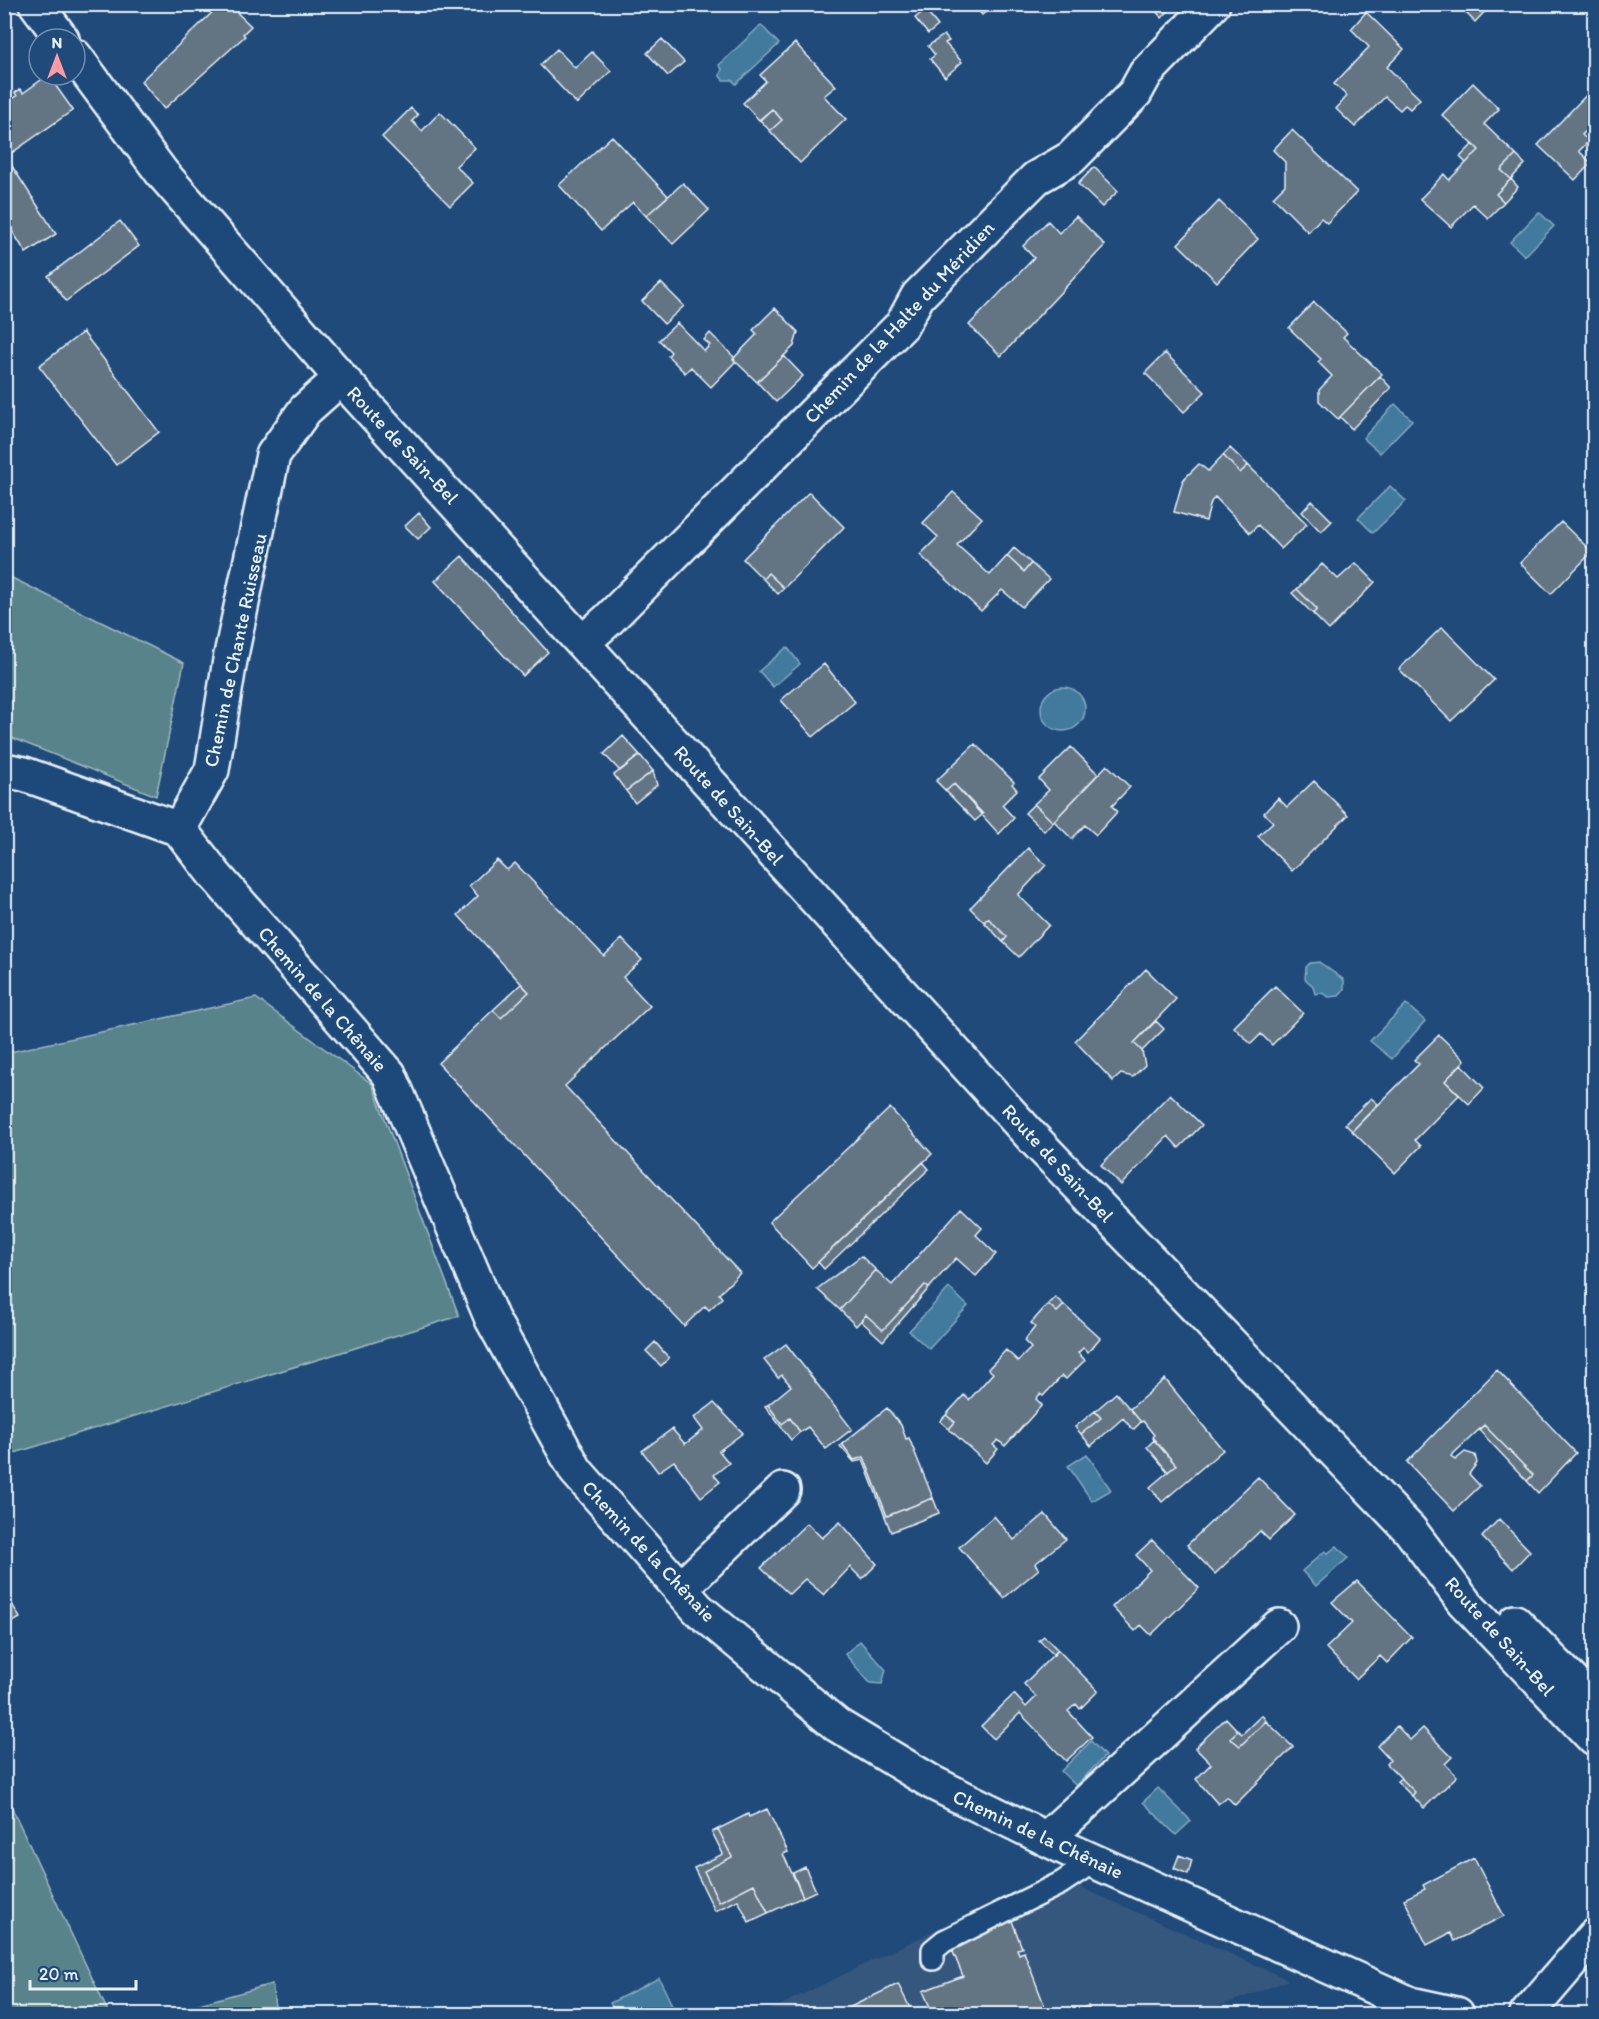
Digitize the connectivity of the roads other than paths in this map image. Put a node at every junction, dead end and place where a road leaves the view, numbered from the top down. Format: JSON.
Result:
{"nodes":[{"id":1,"x":36,"y":4,"type":"edge"},
{"id":2,"x":1213,"y":4,"type":"edge"},
{"id":3,"x":53,"y":27,"type":"edge"},
{"id":4,"x":87,"y":72,"type":"edge"},
{"id":5,"x":341,"y":378,"type":"junction"},
{"id":6,"x":583,"y":642,"type":"junction"},
{"id":7,"x":4,"y":770,"type":"edge"},
{"id":8,"x":179,"y":829,"type":"junction"},
{"id":9,"x":783,"y":1490,"type":"dead end"},
{"id":10,"x":1410,"y":1530,"type":"junction"},
{"id":11,"x":680,"y":1589,"type":"junction"},
{"id":12,"x":1279,"y":1626,"type":"dead end"},
{"id":13,"x":1594,"y":1703,"type":"edge"},
{"id":14,"x":1594,"y":1739,"type":"edge"},
{"id":15,"x":1046,"y":1839,"type":"junction"},
{"id":16,"x":1094,"y":1861,"type":"junction"},
{"id":17,"x":1594,"y":1936,"type":"edge"},
{"id":18,"x":933,"y":1959,"type":"dead end"},
{"id":19,"x":1457,"y":2014,"type":"edge"},
{"id":20,"x":1527,"y":2014,"type":"edge"}],
"edges":[{"from":1,"to":3,"type":"street"},
{"from":2,"to":6,"type":"street","name":"Chemin de la Halte du Méridien"},
{"from":4,"to":5,"type":"street","name":"Route de Sain-Bel"},
{"from":5,"to":6,"type":"street","name":"Route de Sain-Bel"},
{"from":5,"to":8,"type":"street","name":"Chemin de Chante Ruisseau"},
{"from":6,"to":10,"type":"street","name":"Route de Sain-Bel"},
{"from":7,"to":8,"type":"street"},
{"from":8,"to":11,"type":"street","name":"Chemin de la Chênaie"},
{"from":9,"to":11,"type":"street"},
{"from":10,"to":13,"type":"street","name":"Route de Sain-Bel"},
{"from":10,"to":14,"type":"street","name":"Route de Sain-Bel"},
{"from":11,"to":15,"type":"street","name":"Chemin de la Chênaie"},
{"from":12,"to":15,"type":"street"},
{"from":15,"to":16,"type":"street","name":"Chemin de la Chênaie"},
{"from":16,"to":18,"type":"lane"},
{"from":16,"to":19,"type":"street","name":"Chemin de la Chênaie"},
{"from":17,"to":20,"type":"street"}]}
